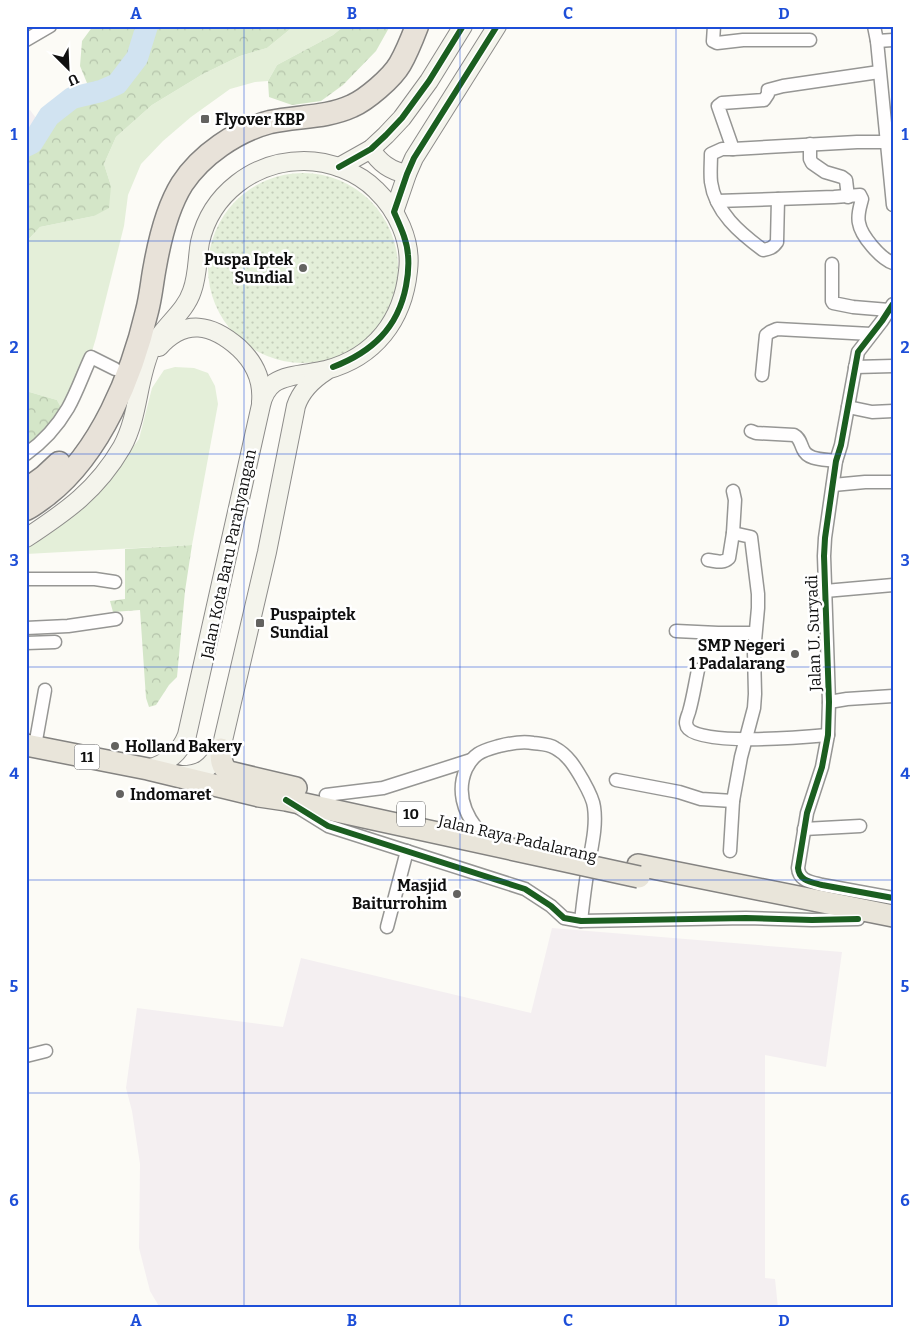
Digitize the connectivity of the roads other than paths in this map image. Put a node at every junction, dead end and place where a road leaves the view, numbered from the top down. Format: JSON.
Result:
{"nodes":[{"id":1,"x":50,"y":26,"type":"edge"},
{"id":2,"x":405,"y":26,"type":"edge"},
{"id":3,"x":418,"y":26,"type":"edge"},
{"id":4,"x":463,"y":26,"type":"edge"},
{"id":5,"x":497,"y":26,"type":"edge"},
{"id":6,"x":714,"y":26,"type":"edge"},
{"id":7,"x":874,"y":26,"type":"edge"},
{"id":8,"x":26,"y":40,"type":"edge"},
{"id":9,"x":810,"y":40,"type":"dead end"},
{"id":10,"x":893,"y":40,"type":"edge"},
{"id":11,"x":877,"y":41,"type":"junction"},
{"id":12,"x":879,"y":72,"type":"junction"},
{"id":13,"x":888,"y":133,"type":"edge"},
{"id":14,"x":810,"y":144,"type":"junction"},
{"id":15,"x":371,"y":149,"type":"junction"},
{"id":16,"x":733,"y":149,"type":"junction"},
{"id":17,"x":339,"y":167,"type":"junction"},
{"id":18,"x":406,"y":174,"type":"junction"},
{"id":19,"x":848,"y":196,"type":"junction"},
{"id":20,"x":778,"y":199,"type":"junction"},
{"id":21,"x":717,"y":201,"type":"junction"},
{"id":22,"x":893,"y":205,"type":"edge"},
{"id":23,"x":394,"y":212,"type":"junction"},
{"id":24,"x":893,"y":263,"type":"edge"},
{"id":25,"x":832,"y":264,"type":"dead end"},
{"id":26,"x":891,"y":307,"type":"edge"},
{"id":27,"x":871,"y":334,"type":"junction"},
{"id":28,"x":893,"y":366,"type":"edge"},
{"id":29,"x":855,"y":367,"type":"junction"},
{"id":30,"x":333,"y":368,"type":"junction"},
{"id":31,"x":115,"y":369,"type":"junction"},
{"id":32,"x":762,"y":375,"type":"dead end"},
{"id":33,"x":141,"y":382,"type":"junction"},
{"id":34,"x":261,"y":405,"type":"junction"},
{"id":35,"x":848,"y":407,"type":"junction"},
{"id":36,"x":893,"y":411,"type":"edge"},
{"id":37,"x":752,"y":431,"type":"dead end"},
{"id":38,"x":26,"y":454,"type":"edge"},
{"id":39,"x":836,"y":461,"type":"junction"},
{"id":40,"x":893,"y":482,"type":"edge"},
{"id":41,"x":833,"y":484,"type":"junction"},
{"id":42,"x":26,"y":490,"type":"edge"},
{"id":43,"x":733,"y":491,"type":"dead end"},
{"id":44,"x":26,"y":509,"type":"edge"},
{"id":45,"x":733,"y":533,"type":"junction"},
{"id":46,"x":26,"y":538,"type":"edge"},
{"id":47,"x":708,"y":560,"type":"dead end"},
{"id":48,"x":26,"y":579,"type":"edge"},
{"id":49,"x":115,"y":582,"type":"dead end"},
{"id":50,"x":893,"y":585,"type":"edge"},
{"id":51,"x":825,"y":591,"type":"junction"},
{"id":52,"x":116,"y":619,"type":"dead end"},
{"id":53,"x":26,"y":628,"type":"edge"},
{"id":54,"x":676,"y":631,"type":"dead end"},
{"id":55,"x":755,"y":633,"type":"junction"},
{"id":56,"x":26,"y":642,"type":"edge"},
{"id":57,"x":55,"y":642,"type":"dead end"},
{"id":58,"x":698,"y":670,"type":"dead end"},
{"id":59,"x":45,"y":690,"type":"dead end"},
{"id":60,"x":893,"y":696,"type":"edge"},
{"id":61,"x":829,"y":702,"type":"junction"},
{"id":62,"x":828,"y":735,"type":"junction"},
{"id":63,"x":745,"y":740,"type":"junction"},
{"id":64,"x":30,"y":745,"type":"edge"},
{"id":65,"x":221,"y":749,"type":"junction"},
{"id":66,"x":471,"y":760,"type":"junction"},
{"id":67,"x":148,"y":769,"type":"junction"},
{"id":68,"x":172,"y":774,"type":"junction"},
{"id":69,"x":616,"y":780,"type":"dead end"},
{"id":70,"x":326,"y":795,"type":"junction"},
{"id":71,"x":286,"y":800,"type":"junction"},
{"id":72,"x":733,"y":801,"type":"junction"},
{"id":73,"x":860,"y":826,"type":"dead end"},
{"id":74,"x":804,"y":828,"type":"junction"},
{"id":75,"x":477,"y":829,"type":"junction"},
{"id":76,"x":407,"y":851,"type":"junction"},
{"id":77,"x":730,"y":851,"type":"dead end"},
{"id":78,"x":554,"y":853,"type":"junction"},
{"id":79,"x":639,"y":871,"type":"junction"},
{"id":80,"x":893,"y":898,"type":"edge"},
{"id":81,"x":893,"y":916,"type":"edge"},
{"id":82,"x":858,"y":919,"type":"junction"},
{"id":83,"x":581,"y":921,"type":"junction"},
{"id":84,"x":893,"y":926,"type":"edge"},
{"id":85,"x":386,"y":927,"type":"dead end"},
{"id":86,"x":46,"y":1051,"type":"dead end"},
{"id":87,"x":26,"y":1056,"type":"edge"}],
"edges":[{"from":1,"to":8,"type":"street"},
{"from":2,"to":31,"type":"highway"},
{"from":3,"to":44,"type":"highway"},
{"from":4,"to":15,"type":"main road"},
{"from":5,"to":18,"type":"main road"},
{"from":6,"to":9,"type":"street"},
{"from":7,"to":11,"type":"street"},
{"from":10,"to":11,"type":"street"},
{"from":11,"to":12,"type":"street"},
{"from":12,"to":13,"type":"street"},
{"from":12,"to":16,"type":"street"},
{"from":13,"to":14,"type":"street"},
{"from":13,"to":22,"type":"street"},
{"from":14,"to":16,"type":"street"},
{"from":14,"to":19,"type":"street"},
{"from":15,"to":17,"type":"main road"},
{"from":15,"to":18,"type":"main road"},
{"from":16,"to":21,"type":"street"},
{"from":17,"to":23,"type":"main road","name":"Jalan Kota Baru Parahyangan"},
{"from":17,"to":33,"type":"main road","name":"Jalan Kota Baru Parahyangan"},
{"from":18,"to":23,"type":"main road"},
{"from":19,"to":20,"type":"street"},
{"from":19,"to":24,"type":"street"},
{"from":20,"to":21,"type":"street"},
{"from":20,"to":21,"type":"street"},
{"from":23,"to":30,"type":"main road","name":"Jalan Kota Baru Parahyangan"},
{"from":25,"to":26,"type":"street"},
{"from":26,"to":27,"type":"street","name":"Jalan U. Suryadi"},
{"from":27,"to":29,"type":"street","name":"Jalan U. Suryadi"},
{"from":27,"to":32,"type":"street"},
{"from":28,"to":29,"type":"street"},
{"from":29,"to":35,"type":"street","name":"Jalan U. Suryadi"},
{"from":30,"to":34,"type":"main road","name":"Jalan Kota Baru Parahyangan"},
{"from":30,"to":65,"type":"main road","name":"Jalan Kota Baru Parahyangan"},
{"from":31,"to":38,"type":"street"},
{"from":31,"to":42,"type":"highway"},
{"from":33,"to":34,"type":"main road"},
{"from":33,"to":46,"type":"main road"},
{"from":34,"to":67,"type":"main road","name":"Jalan Kota Baru Parahyangan"},
{"from":35,"to":36,"type":"street"},
{"from":35,"to":39,"type":"street","name":"Jalan U. Suryadi"},
{"from":37,"to":39,"type":"street"},
{"from":39,"to":41,"type":"street","name":"Jalan U. Suryadi"},
{"from":40,"to":41,"type":"street"},
{"from":41,"to":51,"type":"street","name":"Jalan U. Suryadi"},
{"from":43,"to":45,"type":"street"},
{"from":45,"to":47,"type":"street"},
{"from":45,"to":55,"type":"street"},
{"from":48,"to":49,"type":"street"},
{"from":50,"to":51,"type":"street"},
{"from":51,"to":61,"type":"street","name":"Jalan U. Suryadi"},
{"from":52,"to":53,"type":"street"},
{"from":54,"to":55,"type":"street"},
{"from":55,"to":63,"type":"street"},
{"from":56,"to":57,"type":"street"},
{"from":58,"to":63,"type":"street"},
{"from":59,"to":64,"type":"street"},
{"from":60,"to":61,"type":"street"},
{"from":61,"to":62,"type":"street","name":"Jalan U. Suryadi"},
{"from":62,"to":63,"type":"street"},
{"from":62,"to":74,"type":"street","name":"Jalan U. Suryadi"},
{"from":63,"to":72,"type":"street"},
{"from":64,"to":67,"type":"highway","name":"Jalan Raya Padalarang","number":"11"},
{"from":65,"to":68,"type":"main road","name":"Jalan Raya Padalarang"},
{"from":65,"to":70,"type":"highway","name":"Jalan Raya Padalarang","number":"10"},
{"from":66,"to":70,"type":"street"},
{"from":66,"to":75,"type":"street"},
{"from":66,"to":83,"type":"street"},
{"from":67,"to":68,"type":"highway","name":"Jalan Raya Padalarang","number":"11"},
{"from":68,"to":71,"type":"highway","name":"Jalan Raya Padalarang","number":"10"},
{"from":69,"to":72,"type":"street"},
{"from":70,"to":75,"type":"highway","name":"Jalan Raya Padalarang","number":"10"},
{"from":71,"to":76,"type":"street"},
{"from":71,"to":78,"type":"highway","name":"Jalan Raya Padalarang","number":"10"},
{"from":72,"to":77,"type":"street"},
{"from":73,"to":74,"type":"street"},
{"from":74,"to":80,"type":"street","name":"Jalan U. Suryadi"},
{"from":75,"to":78,"type":"highway","name":"Jalan Raya Padalarang","number":"10"},
{"from":76,"to":83,"type":"street"},
{"from":76,"to":85,"type":"street"},
{"from":78,"to":79,"type":"highway","name":"Jalan Raya Padalarang","number":"10"},
{"from":79,"to":81,"type":"highway","name":"Jalan Raya Padalarang","number":"10"},
{"from":79,"to":82,"type":"highway","name":"Jalan Raya Padalarang","number":"10"},
{"from":82,"to":83,"type":"street"},
{"from":82,"to":84,"type":"highway","name":"Jalan Raya Padalarang","number":"10"},
{"from":86,"to":87,"type":"street"}]}
